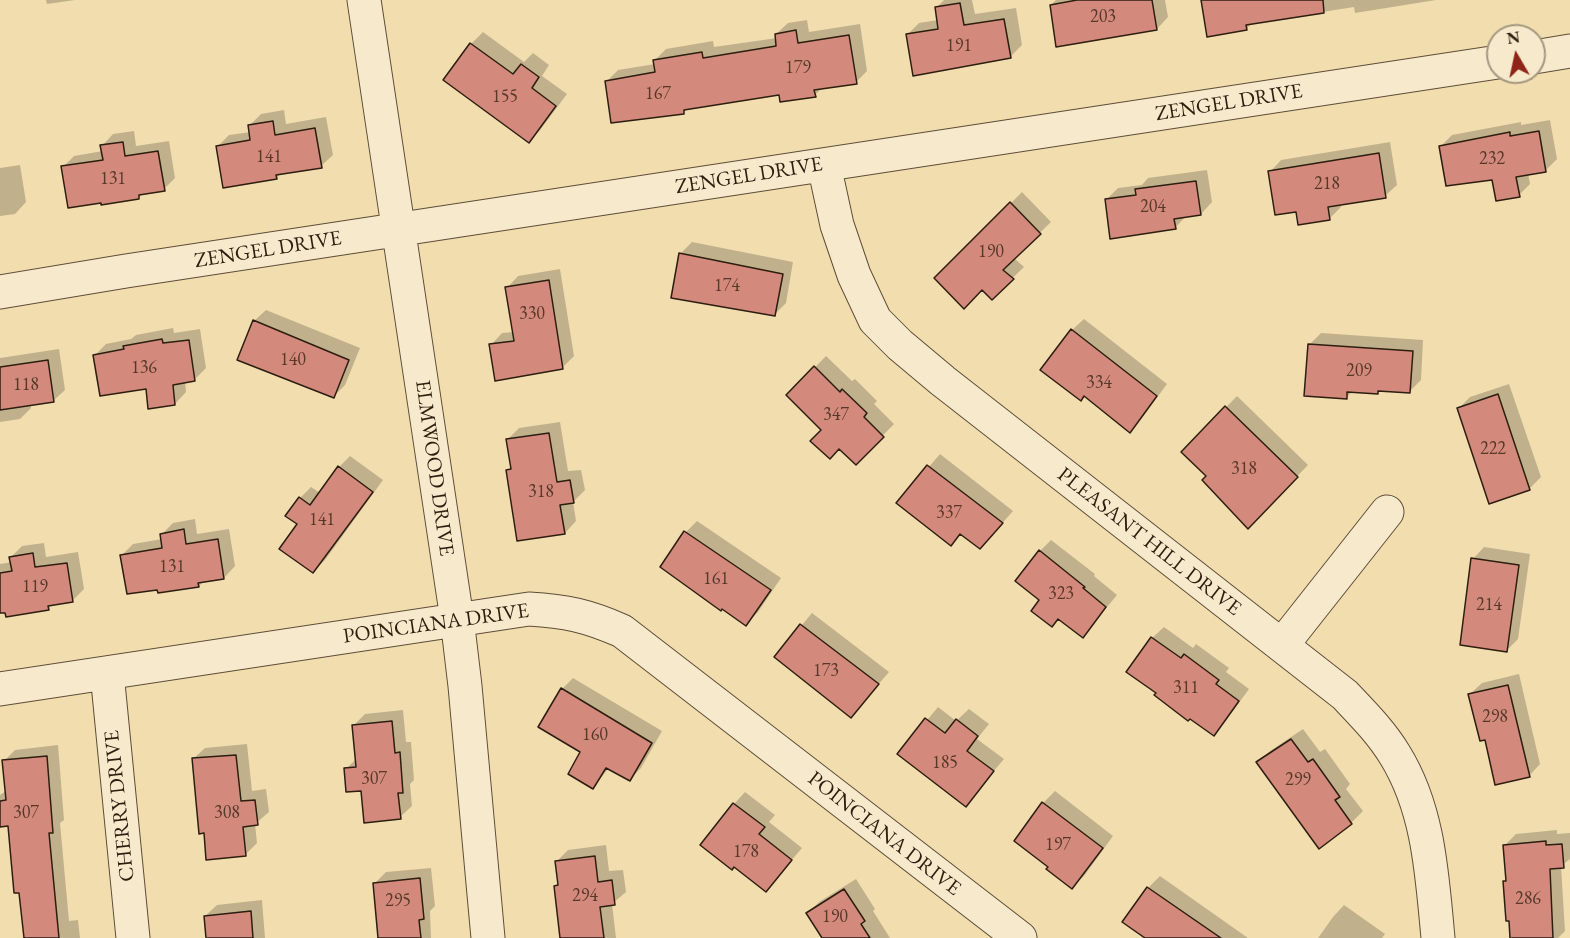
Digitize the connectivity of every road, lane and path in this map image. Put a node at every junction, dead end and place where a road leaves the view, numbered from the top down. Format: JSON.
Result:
{"nodes":[{"id":1,"x":364,"y":0,"type":"edge"},
{"id":2,"x":1570,"y":51,"type":"edge"},
{"id":3,"x":1546,"y":55,"type":"edge"},
{"id":4,"x":1486,"y":64,"type":"edge"},
{"id":5,"x":824,"y":165,"type":"junction"},
{"id":6,"x":399,"y":230,"type":"junction"},
{"id":7,"x":0,"y":292,"type":"edge"},
{"id":8,"x":1387,"y":512,"type":"dead end"},
{"id":9,"x":457,"y":619,"type":"junction"},
{"id":10,"x":1282,"y":645,"type":"junction"},
{"id":11,"x":107,"y":673,"type":"junction"},
{"id":12,"x":0,"y":689,"type":"edge"},
{"id":13,"x":1017,"y":937,"type":"edge"},
{"id":14,"x":133,"y":938,"type":"edge"},
{"id":15,"x":488,"y":938,"type":"edge"},
{"id":16,"x":1438,"y":938,"type":"edge"}],
"edges":[{"from":1,"to":6,"type":"street","name":"ELMWOOD DRIVE"},
{"from":2,"to":3,"type":"street"},
{"from":4,"to":5,"type":"street","name":"ZENGEL DRIVE"},
{"from":5,"to":6,"type":"street","name":"ZENGEL DRIVE"},
{"from":5,"to":10,"type":"street","name":"PLEASANT HILL DRIVE"},
{"from":6,"to":7,"type":"street","name":"ZENGEL DRIVE"},
{"from":6,"to":9,"type":"street","name":"ELMWOOD DRIVE"},
{"from":8,"to":10,"type":"street"},
{"from":9,"to":11,"type":"street","name":"POINCIANA DRIVE"},
{"from":9,"to":13,"type":"street","name":"POINCIANA DRIVE"},
{"from":9,"to":15,"type":"street","name":"ELMWOOD DRIVE"},
{"from":10,"to":16,"type":"street","name":"PLEASANT HILL DRIVE"},
{"from":11,"to":12,"type":"street","name":"POINCIANA DRIVE"},
{"from":11,"to":14,"type":"street","name":"CHERRY DRIVE"}]}
